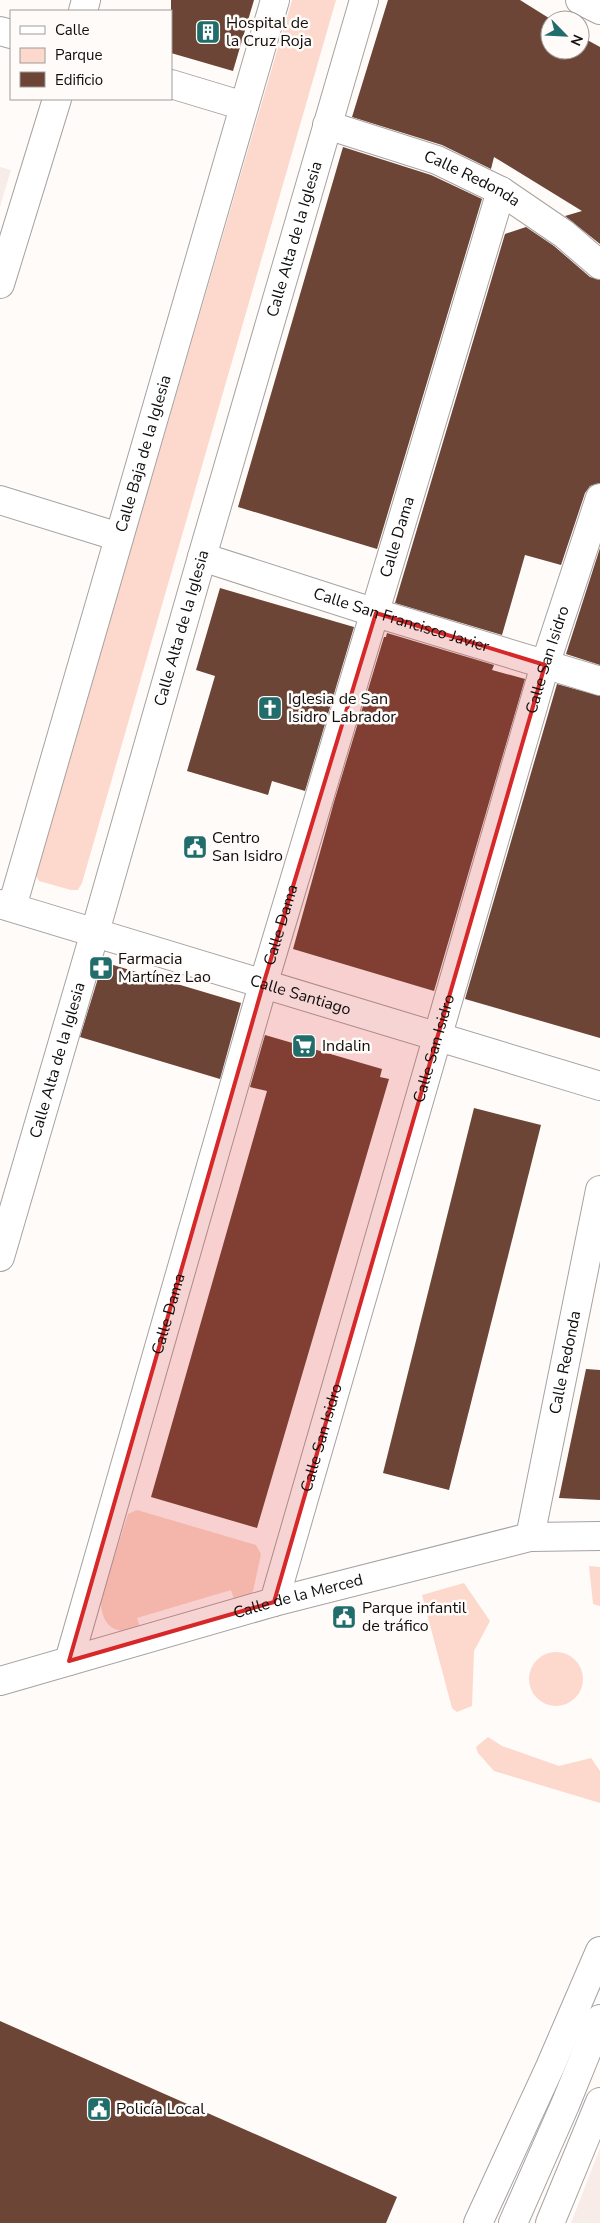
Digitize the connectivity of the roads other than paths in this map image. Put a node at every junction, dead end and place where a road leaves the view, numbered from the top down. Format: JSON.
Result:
{"nodes":[{"id":1,"x":275,"y":0,"type":"edge"},
{"id":2,"x":364,"y":0,"type":"edge"},
{"id":3,"x":580,"y":0,"type":"edge"},
{"id":4,"x":600,"y":10,"type":"edge"},
{"id":5,"x":172,"y":84,"type":"edge"},
{"id":6,"x":57,"y":100,"type":"edge"},
{"id":7,"x":244,"y":106,"type":"junction"},
{"id":8,"x":327,"y":125,"type":"junction"},
{"id":9,"x":501,"y":191,"type":"junction"},
{"id":10,"x":600,"y":266,"type":"edge"},
{"id":11,"x":0,"y":284,"type":"edge"},
{"id":12,"x":600,"y":498,"type":"edge"},
{"id":13,"x":0,"y":500,"type":"edge"},
{"id":14,"x":119,"y":537,"type":"junction"},
{"id":15,"x":202,"y":557,"type":"junction"},
{"id":16,"x":376,"y":613,"type":"junction"},
{"id":17,"x":545,"y":665,"type":"junction"},
{"id":18,"x":600,"y":681,"type":"edge"},
{"id":19,"x":6,"y":905,"type":"edge"},
{"id":20,"x":95,"y":932,"type":"junction"},
{"id":21,"x":263,"y":985,"type":"junction"},
{"id":22,"x":439,"y":1036,"type":"junction"},
{"id":23,"x":600,"y":1086,"type":"edge"},
{"id":24,"x":600,"y":1190,"type":"edge"},
{"id":25,"x":0,"y":1257,"type":"edge"},
{"id":26,"x":600,"y":1536,"type":"edge"},
{"id":27,"x":530,"y":1537,"type":"junction"},
{"id":28,"x":274,"y":1602,"type":"junction"},
{"id":29,"x":69,"y":1661,"type":"junction"},
{"id":30,"x":0,"y":1681,"type":"edge"},
{"id":31,"x":600,"y":1951,"type":"edge"},
{"id":32,"x":600,"y":2019,"type":"edge"},
{"id":33,"x":600,"y":2102,"type":"edge"},
{"id":34,"x":478,"y":2223,"type":"edge"},
{"id":35,"x":513,"y":2223,"type":"edge"},
{"id":36,"x":550,"y":2223,"type":"edge"}],
"edges":[{"from":1,"to":7,"type":"street","name":"Calle Baja de la Iglesia"},
{"from":2,"to":8,"type":"street","name":"Calle Alta de la Iglesia"},
{"from":3,"to":4,"type":"street"},
{"from":5,"to":7,"type":"street"},
{"from":6,"to":11,"type":"street"},
{"from":7,"to":14,"type":"street","name":"Calle Baja de la Iglesia"},
{"from":8,"to":9,"type":"street","name":"Calle Redonda"},
{"from":8,"to":15,"type":"street","name":"Calle Alta de la Iglesia"},
{"from":9,"to":10,"type":"street","name":"Calle Redonda"},
{"from":9,"to":16,"type":"street","name":"Calle Dama"},
{"from":12,"to":17,"type":"street","name":"Calle San Isidro"},
{"from":13,"to":14,"type":"street"},
{"from":14,"to":19,"type":"street","name":"Calle Baja de la Iglesia"},
{"from":15,"to":16,"type":"street","name":"Calle San Francisco Javier"},
{"from":15,"to":20,"type":"street","name":"Calle Alta de la Iglesia"},
{"from":16,"to":17,"type":"street","name":"Calle San Francisco Javier"},
{"from":16,"to":21,"type":"street","name":"Calle Dama"},
{"from":17,"to":18,"type":"street","name":"Calle San Francisco Javier"},
{"from":17,"to":22,"type":"street","name":"Calle San Isidro"},
{"from":19,"to":20,"type":"street","name":"Calle Santiago"},
{"from":20,"to":21,"type":"street","name":"Calle Santiago"},
{"from":20,"to":25,"type":"street","name":"Calle Alta de la Iglesia"},
{"from":21,"to":22,"type":"street","name":"Calle Santiago"},
{"from":21,"to":29,"type":"street","name":"Calle Dama"},
{"from":22,"to":23,"type":"street","name":"Calle Santiago"},
{"from":22,"to":28,"type":"street","name":"Calle San Isidro"},
{"from":24,"to":27,"type":"street","name":"Calle Redonda"},
{"from":26,"to":27,"type":"street","name":"Calle de la Merced"},
{"from":27,"to":28,"type":"street","name":"Calle de la Merced"},
{"from":28,"to":29,"type":"street","name":"Calle de la Merced"},
{"from":29,"to":30,"type":"street","name":"Calle de la Merced"},
{"from":31,"to":34,"type":"street"},
{"from":32,"to":35,"type":"street"},
{"from":33,"to":36,"type":"street"}]}
